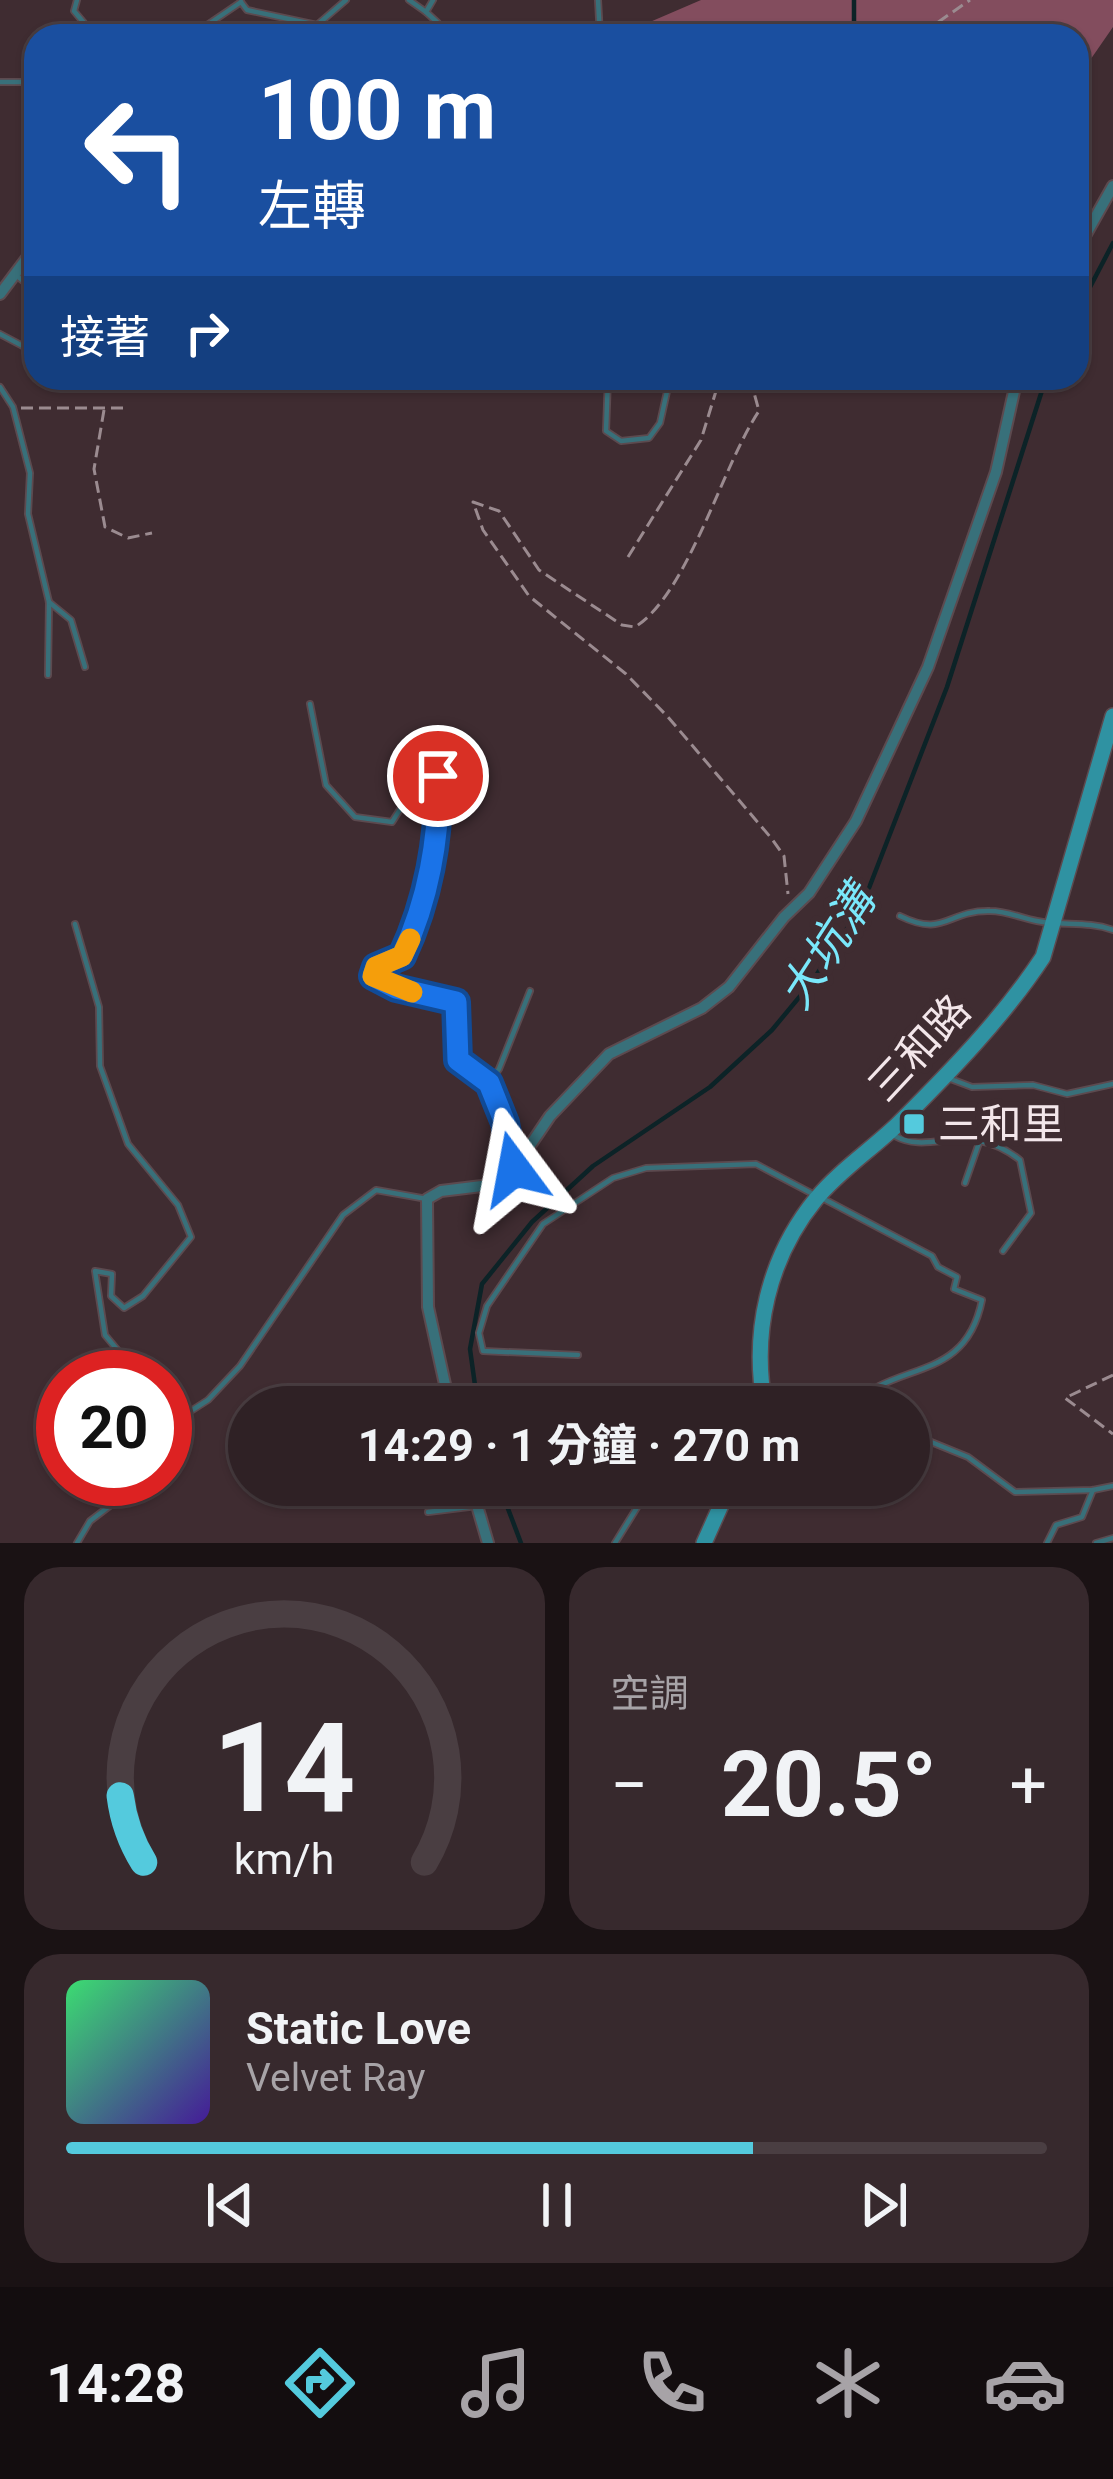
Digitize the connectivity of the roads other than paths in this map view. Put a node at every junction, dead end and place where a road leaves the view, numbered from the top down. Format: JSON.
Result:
{"nodes":[{"id":1,"x":346,"y":0,"type":"edge"},
{"id":2,"x":410,"y":0,"type":"edge"},
{"id":3,"x":433,"y":0,"type":"edge"},
{"id":4,"x":242,"y":1,"type":"edge"},
{"id":5,"x":426,"y":12,"type":"junction"},
{"id":6,"x":438,"y":22,"type":"dead end"},
{"id":7,"x":208,"y":24,"type":"edge"},
{"id":8,"x":312,"y":24,"type":"edge"},
{"id":9,"x":318,"y":24,"type":"edge"},
{"id":10,"x":1113,"y":186,"type":"edge"},
{"id":11,"x":1089,"y":229,"type":"edge"},
{"id":12,"x":24,"y":262,"type":"edge"},
{"id":13,"x":15,"y":274,"type":"junction"},
{"id":14,"x":24,"y":281,"type":"edge"},
{"id":15,"x":0,"y":294,"type":"edge"},
{"id":16,"x":0,"y":387,"type":"edge"},
{"id":17,"x":608,"y":390,"type":"edge"},
{"id":18,"x":667,"y":390,"type":"edge"},
{"id":19,"x":1014,"y":390,"type":"edge"},
{"id":20,"x":49,"y":602,"type":"junction"},
{"id":21,"x":85,"y":667,"type":"dead end"},
{"id":22,"x":48,"y":675,"type":"dead end"},
{"id":23,"x":310,"y":704,"type":"dead end"},
{"id":24,"x":1113,"y":716,"type":"edge"},
{"id":25,"x":900,"y":916,"type":"dead end"},
{"id":26,"x":1055,"y":923,"type":"junction"},
{"id":27,"x":75,"y":924,"type":"dead end"},
{"id":28,"x":1113,"y":929,"type":"edge"},
{"id":29,"x":530,"y":991,"type":"dead end"},
{"id":30,"x":945,"y":1077,"type":"junction"},
{"id":31,"x":489,"y":1083,"type":"junction"},
{"id":32,"x":1113,"y":1084,"type":"edge"},
{"id":33,"x":889,"y":1132,"type":"junction"},
{"id":34,"x":980,"y":1140,"type":"junction"},
{"id":35,"x":514,"y":1169,"type":"junction"},
{"id":36,"x":965,"y":1183,"type":"dead end"},
{"id":37,"x":818,"y":1196,"type":"junction"},
{"id":38,"x":427,"y":1199,"type":"junction"},
{"id":39,"x":1003,"y":1251,"type":"dead end"},
{"id":40,"x":116,"y":1350,"type":"edge"},
{"id":41,"x":578,"y":1354,"type":"dead end"},
{"id":42,"x":445,"y":1386,"type":"edge"},
{"id":43,"x":763,"y":1386,"type":"edge"},
{"id":44,"x":877,"y":1386,"type":"edge"},
{"id":45,"x":192,"y":1411,"type":"edge"},
{"id":46,"x":930,"y":1441,"type":"edge"},
{"id":47,"x":1113,"y":1486,"type":"edge"},
{"id":48,"x":1093,"y":1490,"type":"junction"},
{"id":49,"x":110,"y":1506,"type":"edge"},
{"id":50,"x":477,"y":1506,"type":"joint"},
{"id":51,"x":638,"y":1506,"type":"edge"},
{"id":52,"x":721,"y":1506,"type":"edge"},
{"id":53,"x":428,"y":1512,"type":"dead end"},
{"id":54,"x":1113,"y":1538,"type":"edge"},
{"id":55,"x":1048,"y":1542,"type":"edge"},
{"id":56,"x":77,"y":1543,"type":"edge"},
{"id":57,"x":488,"y":1543,"type":"edge"},
{"id":58,"x":616,"y":1543,"type":"edge"},
{"id":59,"x":704,"y":1543,"type":"edge"},
{"id":60,"x":1096,"y":1543,"type":"edge"}],
"edges":[{"from":1,"to":9,"type":"lane"},
{"from":2,"to":5,"type":"lane"},
{"from":3,"to":5,"type":"lane"},
{"from":4,"to":7,"type":"lane"},
{"from":4,"to":8,"type":"lane"},
{"from":5,"to":6,"type":"lane"},
{"from":10,"to":11,"type":"street"},
{"from":12,"to":13,"type":"street"},
{"from":13,"to":14,"type":"lane"},
{"from":13,"to":15,"type":"street"},
{"from":16,"to":20,"type":"lane"},
{"from":17,"to":18,"type":"lane"},
{"from":19,"to":35,"type":"street"},
{"from":20,"to":21,"type":"lane"},
{"from":20,"to":22,"type":"lane"},
{"from":23,"to":31,"type":"lane"},
{"from":24,"to":26,"type":"main road","name":"三和路"},
{"from":25,"to":26,"type":"lane"},
{"from":26,"to":28,"type":"lane"},
{"from":26,"to":30,"type":"main road","name":"三和路"},
{"from":27,"to":40,"type":"lane"},
{"from":29,"to":31,"type":"lane"},
{"from":30,"to":32,"type":"lane"},
{"from":30,"to":33,"type":"main road","name":"三和路"},
{"from":31,"to":35,"type":"lane"},
{"from":33,"to":34,"type":"lane"},
{"from":33,"to":37,"type":"main road","name":"三和路"},
{"from":34,"to":36,"type":"lane"},
{"from":34,"to":39,"type":"lane"},
{"from":35,"to":38,"type":"street"},
{"from":37,"to":41,"type":"lane"},
{"from":37,"to":43,"type":"main road","name":"三和路"},
{"from":37,"to":44,"type":"lane"},
{"from":38,"to":42,"type":"street"},
{"from":38,"to":45,"type":"lane"},
{"from":46,"to":48,"type":"lane"},
{"from":47,"to":48,"type":"lane"},
{"from":48,"to":55,"type":"lane"},
{"from":49,"to":56,"type":"lane"},
{"from":50,"to":53,"type":"lane"},
{"from":50,"to":57,"type":"street"},
{"from":51,"to":58,"type":"lane"},
{"from":52,"to":59,"type":"main road"},
{"from":54,"to":60,"type":"lane"}]}
